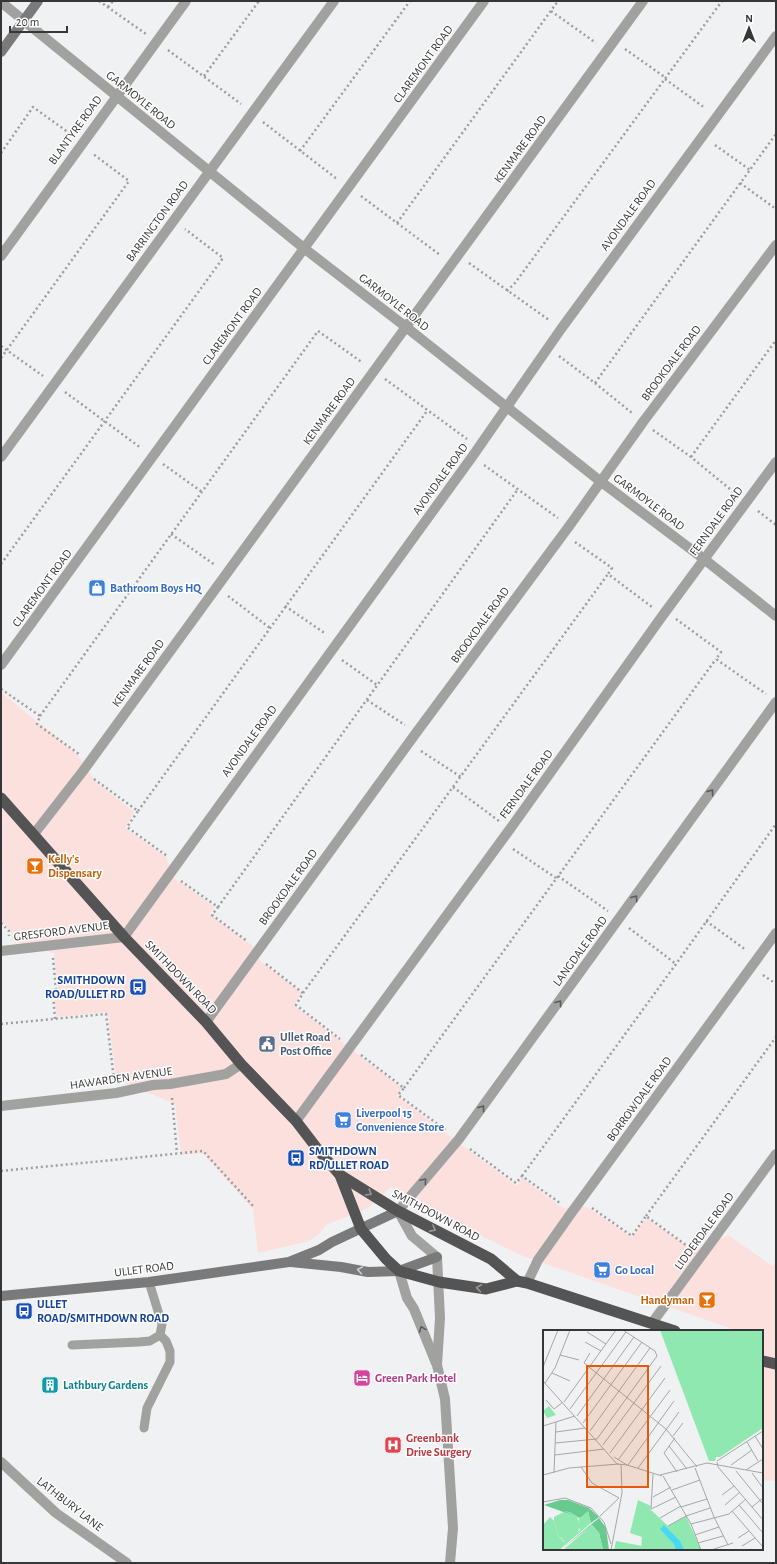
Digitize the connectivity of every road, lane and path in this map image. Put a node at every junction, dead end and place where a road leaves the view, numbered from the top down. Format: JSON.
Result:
{"nodes":[{"id":1,"x":38,"y":1,"type":"edge"},
{"id":2,"x":99,"y":1,"type":"edge"},
{"id":3,"x":113,"y":1,"type":"edge"},
{"id":4,"x":186,"y":1,"type":"edge"},
{"id":5,"x":259,"y":1,"type":"edge"},
{"id":6,"x":334,"y":1,"type":"edge"},
{"id":7,"x":410,"y":1,"type":"edge"},
{"id":8,"x":484,"y":1,"type":"edge"},
{"id":9,"x":558,"y":1,"type":"edge"},
{"id":10,"x":643,"y":1,"type":"edge"},
{"id":11,"x":722,"y":1,"type":"edge"},
{"id":12,"x":1,"y":2,"type":"edge"},
{"id":13,"x":108,"y":8,"type":"junction"},
{"id":14,"x":551,"y":11,"type":"junction"},
{"id":15,"x":24,"y":21,"type":"junction"},
{"id":16,"x":776,"y":36,"type":"edge"},
{"id":17,"x":614,"y":41,"type":"junction"},
{"id":18,"x":156,"y":42,"type":"junction"},
{"id":19,"x":607,"y":50,"type":"junction"},
{"id":20,"x":1,"y":52,"type":"edge"},
{"id":21,"x":204,"y":76,"type":"junction"},
{"id":22,"x":665,"y":79,"type":"junction"},
{"id":23,"x":115,"y":97,"type":"junction"},
{"id":24,"x":253,"y":113,"type":"junction"},
{"id":25,"x":717,"y":117,"type":"junction"},
{"id":26,"x":776,"y":134,"type":"edge"},
{"id":27,"x":702,"y":136,"type":"junction"},
{"id":28,"x":82,"y":144,"type":"junction"},
{"id":29,"x":300,"y":151,"type":"junction"},
{"id":30,"x":1,"y":153,"type":"edge"},
{"id":31,"x":750,"y":170,"type":"junction"},
{"id":32,"x":208,"y":172,"type":"junction"},
{"id":33,"x":740,"y":183,"type":"junction"},
{"id":34,"x":349,"y":188,"type":"junction"},
{"id":35,"x":776,"y":209,"type":"edge"},
{"id":36,"x":174,"y":220,"type":"junction"},
{"id":37,"x":397,"y":223,"type":"junction"},
{"id":38,"x":776,"y":245,"type":"edge"},
{"id":39,"x":305,"y":249,"type":"junction"},
{"id":40,"x":459,"y":255,"type":"junction"},
{"id":41,"x":1,"y":256,"type":"edge"},
{"id":42,"x":452,"y":265,"type":"junction"},
{"id":43,"x":507,"y":291,"type":"junction"},
{"id":44,"x":406,"y":327,"type":"junction"},
{"id":45,"x":561,"y":329,"type":"junction"},
{"id":46,"x":776,"y":340,"type":"edge"},
{"id":47,"x":1,"y":346,"type":"edge"},
{"id":48,"x":549,"y":348,"type":"junction"},
{"id":49,"x":6,"y":350,"type":"junction"},
{"id":50,"x":1,"y":358,"type":"edge"},
{"id":51,"x":374,"y":371,"type":"junction"},
{"id":52,"x":595,"y":383,"type":"junction"},
{"id":53,"x":54,"y":384,"type":"junction"},
{"id":54,"x":508,"y":407,"type":"junction"},
{"id":55,"x":427,"y":411,"type":"junction"},
{"id":56,"x":104,"y":422,"type":"junction"},
{"id":57,"x":643,"y":422,"type":"junction"},
{"id":58,"x":478,"y":447,"type":"junction"},
{"id":59,"x":1,"y":457,"type":"edge"},
{"id":60,"x":153,"y":457,"type":"junction"},
{"id":61,"x":472,"y":457,"type":"junction"},
{"id":62,"x":691,"y":457,"type":"junction"},
{"id":63,"x":776,"y":462,"type":"edge"},
{"id":64,"x":600,"y":481,"type":"junction"},
{"id":65,"x":518,"y":489,"type":"junction"},
{"id":66,"x":202,"y":492,"type":"junction"},
{"id":67,"x":746,"y":502,"type":"junction"},
{"id":68,"x":776,"y":525,"type":"edge"},
{"id":69,"x":570,"y":526,"type":"junction"},
{"id":70,"x":171,"y":534,"type":"junction"},
{"id":71,"x":563,"y":534,"type":"junction"},
{"id":72,"x":704,"y":559,"type":"junction"},
{"id":73,"x":1,"y":564,"type":"edge"},
{"id":74,"x":226,"y":573,"type":"junction"},
{"id":75,"x":608,"y":574,"type":"junction"},
{"id":76,"x":216,"y":588,"type":"junction"},
{"id":77,"x":285,"y":606,"type":"junction"},
{"id":78,"x":665,"y":613,"type":"junction"},
{"id":79,"x":776,"y":616,"type":"edge"},
{"id":80,"x":270,"y":628,"type":"junction"},
{"id":81,"x":338,"y":642,"type":"junction"},
{"id":82,"x":330,"y":652,"type":"junction"},
{"id":83,"x":716,"y":658,"type":"junction"},
{"id":84,"x":1,"y":665,"type":"edge"},
{"id":85,"x":378,"y":685,"type":"junction"},
{"id":86,"x":1,"y":689,"type":"edge"},
{"id":87,"x":773,"y":699,"type":"edge"},
{"id":88,"x":367,"y":700,"type":"junction"},
{"id":89,"x":40,"y":716,"type":"junction"},
{"id":90,"x":416,"y":733,"type":"junction"},
{"id":91,"x":409,"y":743,"type":"junction"},
{"id":92,"x":89,"y":761,"type":"junction"},
{"id":93,"x":83,"y":771,"type":"junction"},
{"id":94,"x":461,"y":777,"type":"junction"},
{"id":95,"x":452,"y":787,"type":"junction"},
{"id":96,"x":1,"y":798,"type":"edge"},
{"id":97,"x":138,"y":810,"type":"junction"},
{"id":98,"x":776,"y":824,"type":"edge"},
{"id":99,"x":510,"y":829,"type":"junction"},
{"id":100,"x":34,"y":834,"type":"junction"},
{"id":101,"x":501,"y":841,"type":"junction"},
{"id":102,"x":177,"y":863,"type":"junction"},
{"id":103,"x":170,"y":874,"type":"junction"},
{"id":104,"x":556,"y":878,"type":"junction"},
{"id":105,"x":218,"y":907,"type":"junction"},
{"id":106,"x":706,"y":921,"type":"junction"},
{"id":107,"x":776,"y":933,"type":"edge"},
{"id":108,"x":124,"y":937,"type":"junction"},
{"id":109,"x":51,"y":945,"type":"junction"},
{"id":110,"x":1,"y":951,"type":"edge"},
{"id":111,"x":257,"y":953,"type":"junction"},
{"id":112,"x":758,"y":958,"type":"junction"},
{"id":113,"x":304,"y":993,"type":"junction"},
{"id":114,"x":55,"y":1019,"type":"junction"},
{"id":115,"x":206,"y":1022,"type":"junction"},
{"id":116,"x":1,"y":1024,"type":"edge"},
{"id":117,"x":776,"y":1037,"type":"edge"},
{"id":118,"x":350,"y":1047,"type":"junction"},
{"id":119,"x":241,"y":1064,"type":"junction"},
{"id":120,"x":170,"y":1084,"type":"junction"},
{"id":121,"x":404,"y":1088,"type":"junction"},
{"id":122,"x":116,"y":1093,"type":"junction"},
{"id":123,"x":1,"y":1106,"type":"edge"},
{"id":124,"x":296,"y":1121,"type":"junction"},
{"id":125,"x":459,"y":1139,"type":"junction"},
{"id":126,"x":177,"y":1153,"type":"junction"},
{"id":127,"x":776,"y":1154,"type":"edge"},
{"id":128,"x":1,"y":1171,"type":"edge"},
{"id":129,"x":340,"y":1175,"type":"junction"},
{"id":130,"x":522,"y":1176,"type":"junction"},
{"id":131,"x":581,"y":1200,"type":"junction"},
{"id":132,"x":254,"y":1207,"type":"dead end"},
{"id":133,"x":398,"y":1211,"type":"junction"},
{"id":134,"x":572,"y":1212,"type":"junction"},
{"id":135,"x":646,"y":1216,"type":"junction"},
{"id":136,"x":361,"y":1229,"type":"junction"},
{"id":137,"x":702,"y":1256,"type":"junction"},
{"id":138,"x":437,"y":1257,"type":"junction"},
{"id":139,"x":289,"y":1262,"type":"junction"},
{"id":140,"x":399,"y":1271,"type":"junction"},
{"id":141,"x":149,"y":1282,"type":"junction"},
{"id":142,"x":439,"y":1282,"type":"junction"},
{"id":143,"x":522,"y":1282,"type":"junction"},
{"id":144,"x":1,"y":1296,"type":"edge"},
{"id":145,"x":652,"y":1323,"type":"junction"},
{"id":146,"x":672,"y":1330,"type":"edge"},
{"id":147,"x":160,"y":1335,"type":"junction"},
{"id":148,"x":72,"y":1345,"type":"dead end"},
{"id":149,"x":763,"y":1361,"type":"edge"},
{"id":150,"x":776,"y":1364,"type":"edge"},
{"id":151,"x":437,"y":1365,"type":"junction"},
{"id":152,"x":144,"y":1428,"type":"dead end"},
{"id":153,"x":1,"y":1462,"type":"edge"},
{"id":154,"x":127,"y":1563,"type":"edge"},
{"id":155,"x":450,"y":1563,"type":"edge"}],
"edges":[{"from":1,"to":15,"type":"main road"},
{"from":2,"to":13,"type":"path"},
{"from":3,"to":13,"type":"path"},
{"from":4,"to":18,"type":"street","name":"BLANTYRE ROAD"},
{"from":5,"to":21,"type":"path"},
{"from":6,"to":24,"type":"street","name":"BARRINGTON ROAD"},
{"from":7,"to":29,"type":"path"},
{"from":8,"to":34,"type":"street","name":"CLAREMONT ROAD"},
{"from":9,"to":14,"type":"path"},
{"from":10,"to":17,"type":"street","name":"KENMARE ROAD"},
{"from":11,"to":22,"type":"path"},
{"from":12,"to":15,"type":"street","name":"GARMOYLE ROAD"},
{"from":13,"to":18,"type":"path"},
{"from":14,"to":19,"type":"path"},
{"from":14,"to":37,"type":"path"},
{"from":15,"to":20,"type":"main road"},
{"from":15,"to":23,"type":"street","name":"GARMOYLE ROAD"},
{"from":16,"to":25,"type":"street","name":"AVONDALE ROAD"},
{"from":17,"to":19,"type":"street","name":"KENMARE ROAD"},
{"from":17,"to":22,"type":"path"},
{"from":18,"to":21,"type":"path"},
{"from":18,"to":23,"type":"street","name":"BLANTYRE ROAD"},
{"from":19,"to":40,"type":"street","name":"KENMARE ROAD"},
{"from":21,"to":24,"type":"path"},
{"from":22,"to":25,"type":"path"},
{"from":22,"to":43,"type":"path"},
{"from":23,"to":28,"type":"street","name":"BLANTYRE ROAD"},
{"from":23,"to":32,"type":"street","name":"GARMOYLE ROAD"},
{"from":24,"to":29,"type":"path"},
{"from":24,"to":32,"type":"street","name":"BARRINGTON ROAD"},
{"from":25,"to":27,"type":"street","name":"AVONDALE ROAD"},
{"from":26,"to":31,"type":"path"},
{"from":27,"to":31,"type":"path"},
{"from":27,"to":45,"type":"street","name":"AVONDALE ROAD"},
{"from":28,"to":30,"type":"path"},
{"from":28,"to":41,"type":"street","name":"BLANTYRE ROAD"},
{"from":28,"to":49,"type":"path"},
{"from":29,"to":34,"type":"path"},
{"from":31,"to":33,"type":"path"},
{"from":32,"to":36,"type":"street","name":"BARRINGTON ROAD"},
{"from":32,"to":39,"type":"street","name":"GARMOYLE ROAD"},
{"from":33,"to":35,"type":"path"},
{"from":33,"to":52,"type":"path"},
{"from":34,"to":37,"type":"path"},
{"from":34,"to":39,"type":"street","name":"CLAREMONT ROAD"},
{"from":36,"to":53,"type":"street","name":"BARRINGTON ROAD"},
{"from":36,"to":56,"type":"path"},
{"from":37,"to":42,"type":"path"},
{"from":38,"to":57,"type":"street","name":"BROOKDALE ROAD"},
{"from":39,"to":44,"type":"street","name":"GARMOYLE ROAD"},
{"from":39,"to":60,"type":"street","name":"CLAREMONT ROAD"},
{"from":40,"to":42,"type":"street","name":"KENMARE ROAD"},
{"from":40,"to":43,"type":"path"},
{"from":42,"to":44,"type":"street","name":"KENMARE ROAD"},
{"from":43,"to":45,"type":"path"},
{"from":44,"to":51,"type":"street","name":"KENMARE ROAD"},
{"from":44,"to":54,"type":"street","name":"GARMOYLE ROAD"},
{"from":45,"to":48,"type":"street","name":"AVONDALE ROAD"},
{"from":46,"to":62,"type":"path"},
{"from":47,"to":49,"type":"path"},
{"from":48,"to":52,"type":"path"},
{"from":48,"to":54,"type":"street","name":"AVONDALE ROAD"},
{"from":49,"to":50,"type":"path"},
{"from":49,"to":53,"type":"path"},
{"from":51,"to":55,"type":"path"},
{"from":51,"to":66,"type":"path"},
{"from":51,"to":74,"type":"street","name":"KENMARE ROAD"},
{"from":52,"to":57,"type":"path"},
{"from":53,"to":56,"type":"path"},
{"from":53,"to":59,"type":"street","name":"BARRINGTON ROAD"},
{"from":54,"to":58,"type":"street","name":"AVONDALE ROAD"},
{"from":54,"to":64,"type":"street","name":"GARMOYLE ROAD"},
{"from":55,"to":58,"type":"path"},
{"from":55,"to":77,"type":"path"},
{"from":56,"to":60,"type":"path"},
{"from":56,"to":73,"type":"path"},
{"from":57,"to":62,"type":"path"},
{"from":57,"to":64,"type":"street","name":"BROOKDALE ROAD"},
{"from":58,"to":61,"type":"street","name":"AVONDALE ROAD"},
{"from":60,"to":66,"type":"path"},
{"from":60,"to":84,"type":"street","name":"CLAREMONT ROAD"},
{"from":61,"to":65,"type":"path"},
{"from":61,"to":81,"type":"street","name":"AVONDALE ROAD"},
{"from":62,"to":67,"type":"path"},
{"from":63,"to":67,"type":"street","name":"FERNDALE ROAD"},
{"from":64,"to":69,"type":"street","name":"BROOKDALE ROAD"},
{"from":64,"to":72,"type":"street","name":"GARMOYLE ROAD"},
{"from":65,"to":69,"type":"path"},
{"from":65,"to":85,"type":"path"},
{"from":66,"to":70,"type":"path"},
{"from":67,"to":68,"type":"path"},
{"from":67,"to":72,"type":"street","name":"FERNDALE ROAD"},
{"from":69,"to":71,"type":"street","name":"BROOKDALE ROAD"},
{"from":70,"to":74,"type":"path"},
{"from":70,"to":89,"type":"path"},
{"from":71,"to":75,"type":"path"},
{"from":71,"to":90,"type":"street","name":"BROOKDALE ROAD"},
{"from":72,"to":78,"type":"street","name":"FERNDALE ROAD"},
{"from":72,"to":79,"type":"street","name":"GARMOYLE ROAD"},
{"from":74,"to":76,"type":"street","name":"KENMARE ROAD"},
{"from":75,"to":78,"type":"path"},
{"from":75,"to":94,"type":"path"},
{"from":76,"to":80,"type":"path"},
{"from":76,"to":92,"type":"street","name":"KENMARE ROAD"},
{"from":77,"to":80,"type":"path"},
{"from":77,"to":81,"type":"path"},
{"from":78,"to":83,"type":"path"},
{"from":78,"to":99,"type":"street","name":"FERNDALE ROAD"},
{"from":80,"to":97,"type":"path"},
{"from":81,"to":82,"type":"street","name":"AVONDALE ROAD"},
{"from":82,"to":85,"type":"path"},
{"from":82,"to":102,"type":"street","name":"AVONDALE ROAD"},
{"from":83,"to":87,"type":"path"},
{"from":83,"to":104,"type":"path"},
{"from":85,"to":88,"type":"path"},
{"from":86,"to":89,"type":"path"},
{"from":125,"to":87,"type":"street","name":"LANGDALE ROAD","one_way":true},
{"from":88,"to":90,"type":"path"},
{"from":88,"to":105,"type":"path"},
{"from":89,"to":92,"type":"path"},
{"from":90,"to":91,"type":"street","name":"BROOKDALE ROAD"},
{"from":91,"to":94,"type":"path"},
{"from":91,"to":111,"type":"street","name":"BROOKDALE ROAD"},
{"from":92,"to":93,"type":"street","name":"KENMARE ROAD"},
{"from":93,"to":97,"type":"path"},
{"from":93,"to":100,"type":"street","name":"KENMARE ROAD"},
{"from":94,"to":95,"type":"path"},
{"from":95,"to":99,"type":"path"},
{"from":95,"to":113,"type":"path"},
{"from":96,"to":100,"type":"highway","name":"SMITHDOWN ROAD"},
{"from":97,"to":102,"type":"path"},
{"from":98,"to":106,"type":"path"},
{"from":99,"to":101,"type":"street","name":"FERNDALE ROAD"},
{"from":100,"to":108,"type":"highway","name":"SMITHDOWN ROAD"},
{"from":101,"to":104,"type":"path"},
{"from":101,"to":118,"type":"street","name":"FERNDALE ROAD"},
{"from":102,"to":103,"type":"street","name":"AVONDALE ROAD"},
{"from":103,"to":105,"type":"path"},
{"from":103,"to":108,"type":"street","name":"AVONDALE ROAD"},
{"from":104,"to":121,"type":"path"},
{"from":105,"to":111,"type":"path"},
{"from":106,"to":112,"type":"path"},
{"from":106,"to":130,"type":"path"},
{"from":107,"to":112,"type":"street","name":"BORROWDALE ROAD"},
{"from":108,"to":109,"type":"street","name":"GRESFORD AVENUE"},
{"from":108,"to":115,"type":"highway","name":"SMITHDOWN ROAD"},
{"from":109,"to":110,"type":"street","name":"GRESFORD AVENUE"},
{"from":109,"to":114,"type":"path"},
{"from":111,"to":113,"type":"path"},
{"from":111,"to":115,"type":"street","name":"BROOKDALE ROAD"},
{"from":112,"to":131,"type":"street","name":"BORROWDALE ROAD"},
{"from":113,"to":118,"type":"path"},
{"from":114,"to":116,"type":"path"},
{"from":114,"to":122,"type":"path"},
{"from":115,"to":119,"type":"highway","name":"SMITHDOWN ROAD"},
{"from":117,"to":135,"type":"path"},
{"from":118,"to":121,"type":"path"},
{"from":118,"to":124,"type":"street","name":"FERNDALE ROAD"},
{"from":119,"to":120,"type":"street","name":"HAWARDEN AVENUE"},
{"from":119,"to":124,"type":"highway","name":"SMITHDOWN ROAD"},
{"from":120,"to":122,"type":"street","name":"HAWARDEN AVENUE"},
{"from":120,"to":126,"type":"path"},
{"from":121,"to":125,"type":"path"},
{"from":122,"to":123,"type":"street","name":"HAWARDEN AVENUE"},
{"from":124,"to":129,"type":"highway","name":"SMITHDOWN ROAD"},
{"from":125,"to":130,"type":"path"},
{"from":133,"to":125,"type":"street","name":"LANGDALE ROAD","one_way":true},
{"from":126,"to":128,"type":"path"},
{"from":126,"to":132,"type":"path"},
{"from":127,"to":137,"type":"street","name":"LIDDERDALE ROAD"},
{"from":129,"to":133,"type":"highway","name":"SMITHDOWN ROAD","one_way":true},
{"from":129,"to":136,"type":"highway","name":"SMITHDOWN ROAD"},
{"from":130,"to":134,"type":"path"},
{"from":131,"to":134,"type":"street","name":"BORROWDALE ROAD"},
{"from":131,"to":135,"type":"path"},
{"from":133,"to":136,"type":"main road","name":"ULLET ROAD"},
{"from":133,"to":138,"type":"street"},
{"from":133,"to":143,"type":"highway","name":"SMITHDOWN ROAD","one_way":true},
{"from":134,"to":143,"type":"street","name":"BORROWDALE ROAD"},
{"from":135,"to":137,"type":"path"},
{"from":136,"to":139,"type":"main road","name":"ULLET ROAD"},
{"from":136,"to":140,"type":"highway","name":"SMITHDOWN ROAD"},
{"from":137,"to":145,"type":"street","name":"LIDDERDALE ROAD"},
{"from":138,"to":140,"type":"main road","name":"ULLET ROAD"},
{"from":138,"to":142,"type":"street"},
{"from":140,"to":139,"type":"main road","name":"ULLET ROAD","one_way":true},
{"from":139,"to":141,"type":"main road","name":"ULLET ROAD"},
{"from":140,"to":142,"type":"highway","name":"SMITHDOWN ROAD"},
{"from":151,"to":140,"type":"street","one_way":true},
{"from":141,"to":144,"type":"main road","name":"ULLET ROAD"},
{"from":141,"to":147,"type":"lane"},
{"from":143,"to":142,"type":"highway","name":"SMITHDOWN ROAD","one_way":true},
{"from":142,"to":151,"type":"street"},
{"from":143,"to":145,"type":"highway","name":"SMITHDOWN ROAD"},
{"from":145,"to":146,"type":"highway","name":"SMITHDOWN ROAD"},
{"from":147,"to":148,"type":"lane"},
{"from":147,"to":152,"type":"lane"},
{"from":149,"to":150,"type":"highway"},
{"from":151,"to":155,"type":"street"},
{"from":153,"to":154,"type":"street","name":"LATHBURY LANE"}]}
